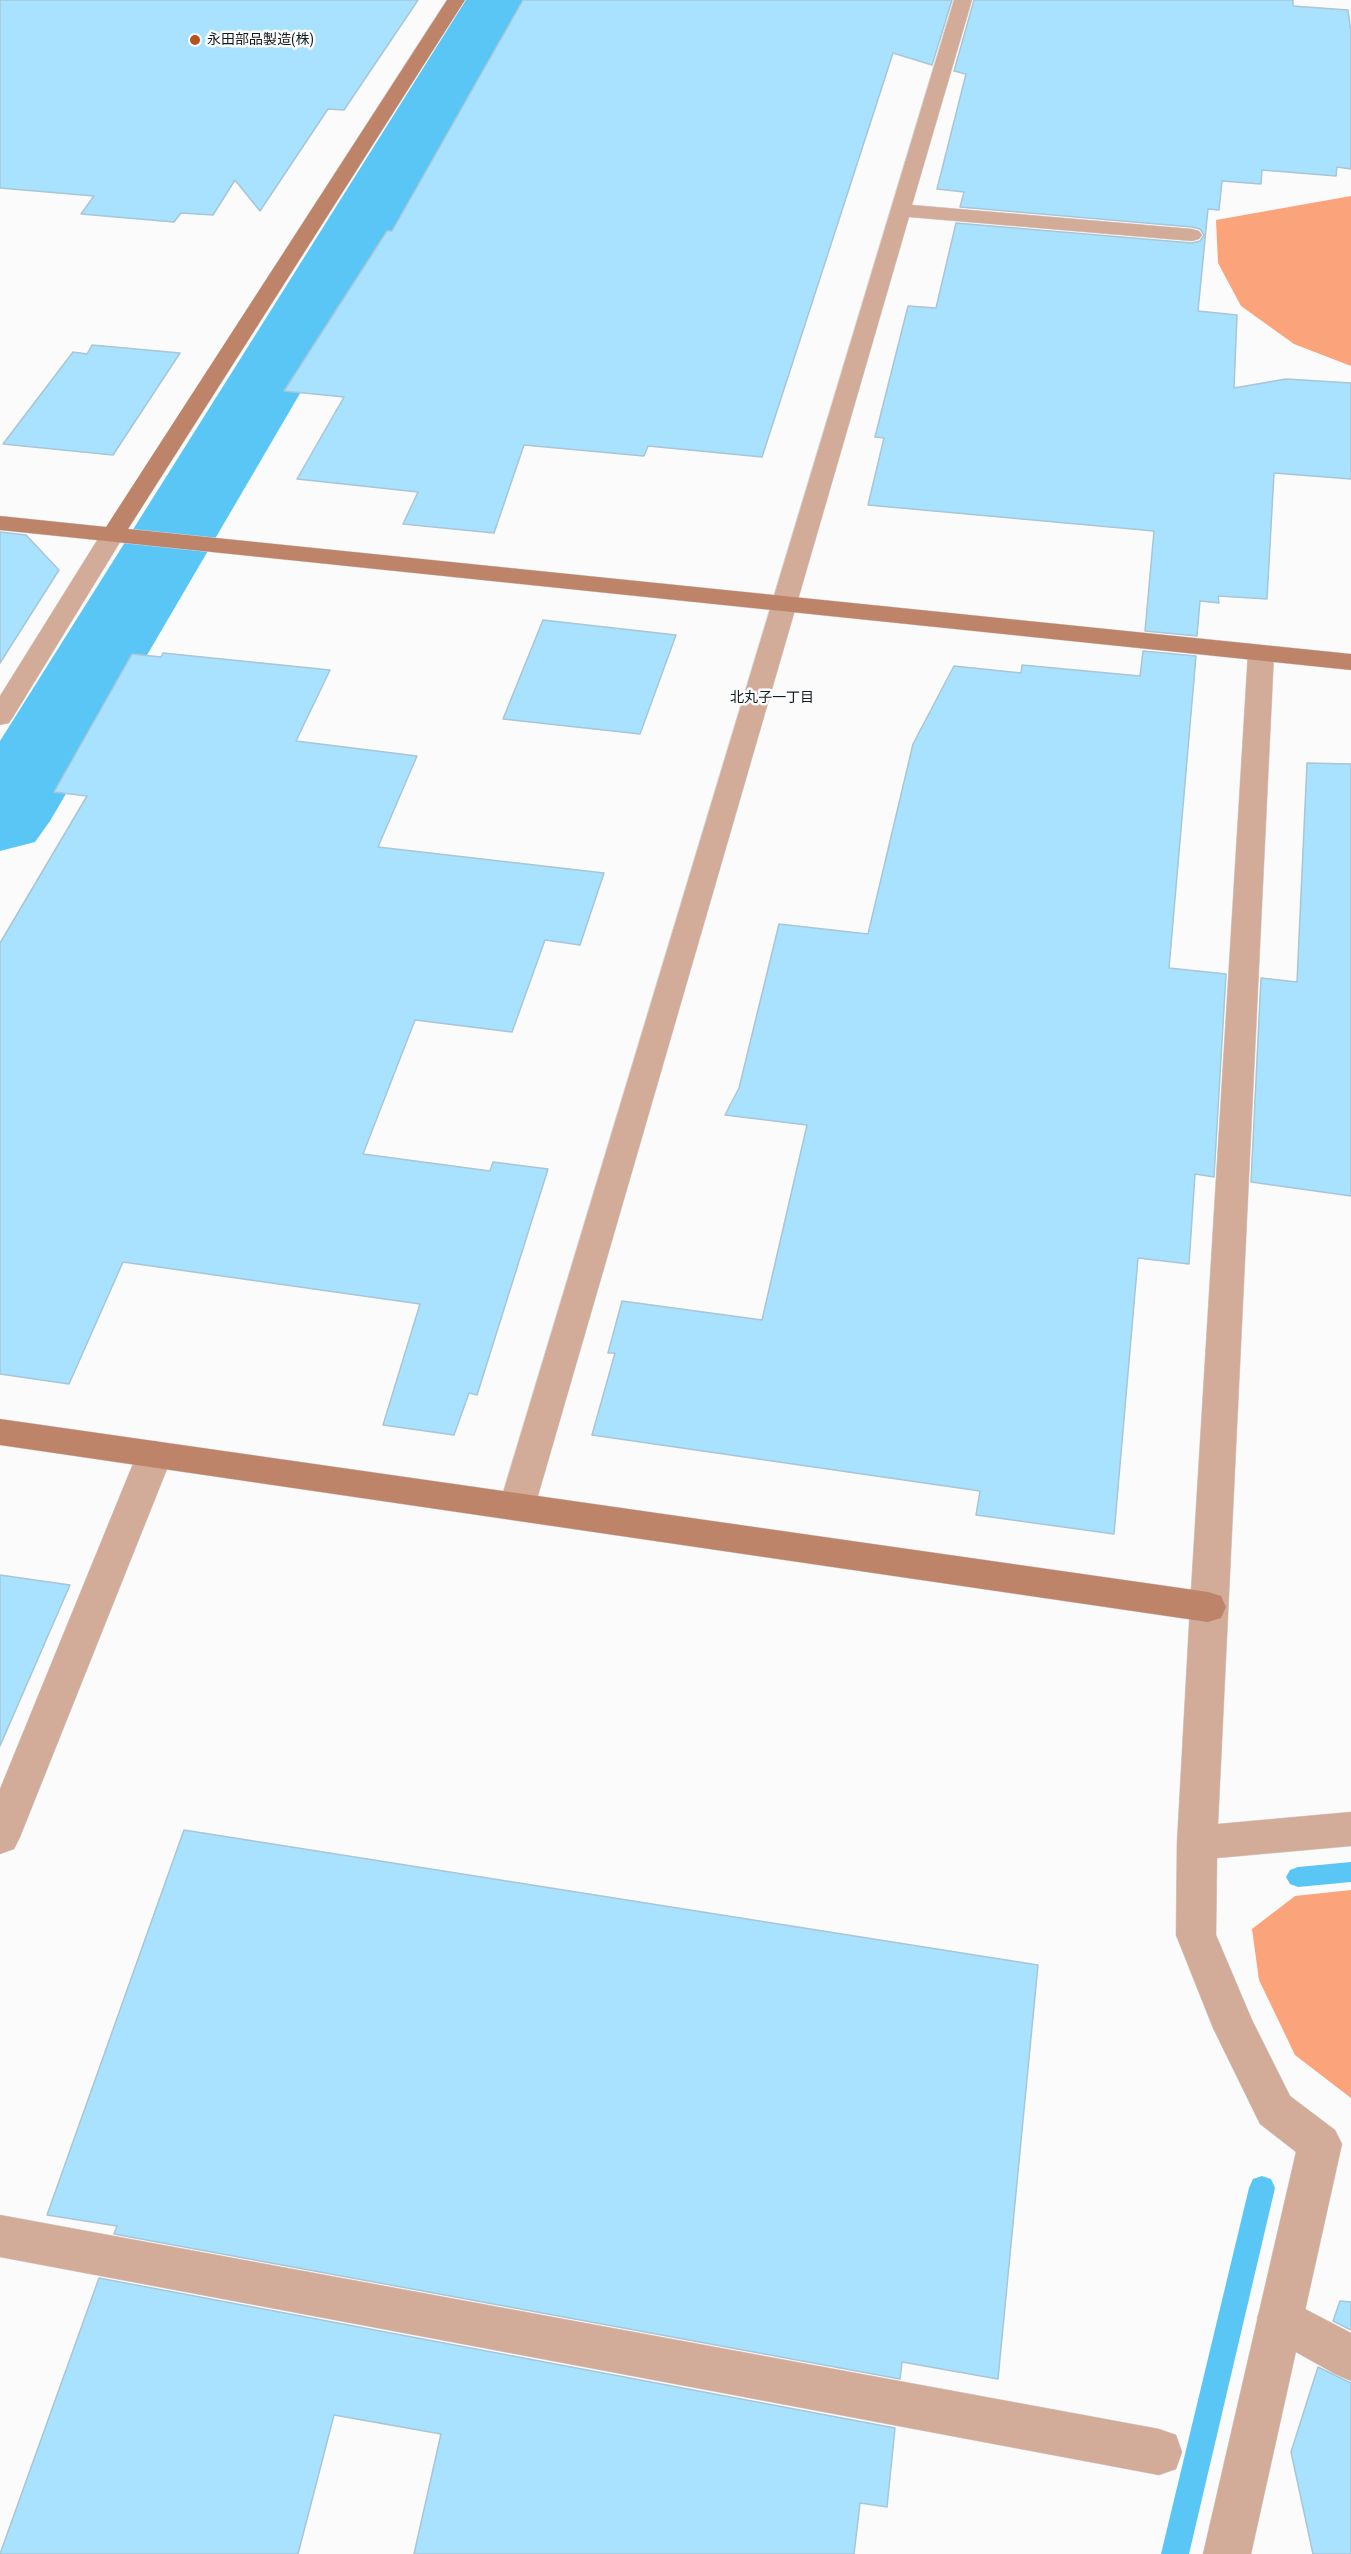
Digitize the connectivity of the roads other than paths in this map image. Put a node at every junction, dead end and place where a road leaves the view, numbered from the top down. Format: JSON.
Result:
{"nodes":[{"id":1,"x":456,"y":0,"type":"edge"},
{"id":2,"x":963,"y":0,"type":"edge"},
{"id":3,"x":900,"y":210,"type":"junction"},
{"id":4,"x":1192,"y":235,"type":"dead end"},
{"id":5,"x":0,"y":523,"type":"edge"},
{"id":6,"x":113,"y":534,"type":"junction"},
{"id":7,"x":784,"y":604,"type":"junction"},
{"id":8,"x":1261,"y":653,"type":"junction"},
{"id":9,"x":1351,"y":662,"type":"edge"},
{"id":10,"x":0,"y":717,"type":"edge"},
{"id":11,"x":0,"y":1432,"type":"edge"},
{"id":12,"x":155,"y":1454,"type":"junction"},
{"id":13,"x":517,"y":1506,"type":"junction"},
{"id":14,"x":1208,"y":1607,"type":"junction"},
{"id":15,"x":1351,"y":1829,"type":"edge"},
{"id":16,"x":0,"y":1837,"type":"edge"},
{"id":17,"x":1197,"y":1843,"type":"junction"},
{"id":18,"x":0,"y":2236,"type":"edge"},
{"id":19,"x":1280,"y":2318,"type":"junction"},
{"id":20,"x":1351,"y":2358,"type":"edge"},
{"id":21,"x":1159,"y":2452,"type":"dead end"},
{"id":22,"x":1227,"y":2554,"type":"edge"}],
"edges":[{"from":1,"to":6,"type":"street"},
{"from":2,"to":3,"type":"street"},
{"from":3,"to":4,"type":"street"},
{"from":3,"to":7,"type":"street"},
{"from":5,"to":6,"type":"street"},
{"from":6,"to":7,"type":"street"},
{"from":6,"to":10,"type":"street"},
{"from":7,"to":8,"type":"street"},
{"from":7,"to":13,"type":"street"},
{"from":8,"to":9,"type":"street"},
{"from":8,"to":14,"type":"street"},
{"from":11,"to":12,"type":"street"},
{"from":12,"to":13,"type":"street"},
{"from":12,"to":16,"type":"street"},
{"from":13,"to":14,"type":"street"},
{"from":14,"to":17,"type":"street"},
{"from":15,"to":17,"type":"street"},
{"from":17,"to":19,"type":"street"},
{"from":18,"to":21,"type":"street"},
{"from":19,"to":20,"type":"street"},
{"from":19,"to":22,"type":"street"}]}
